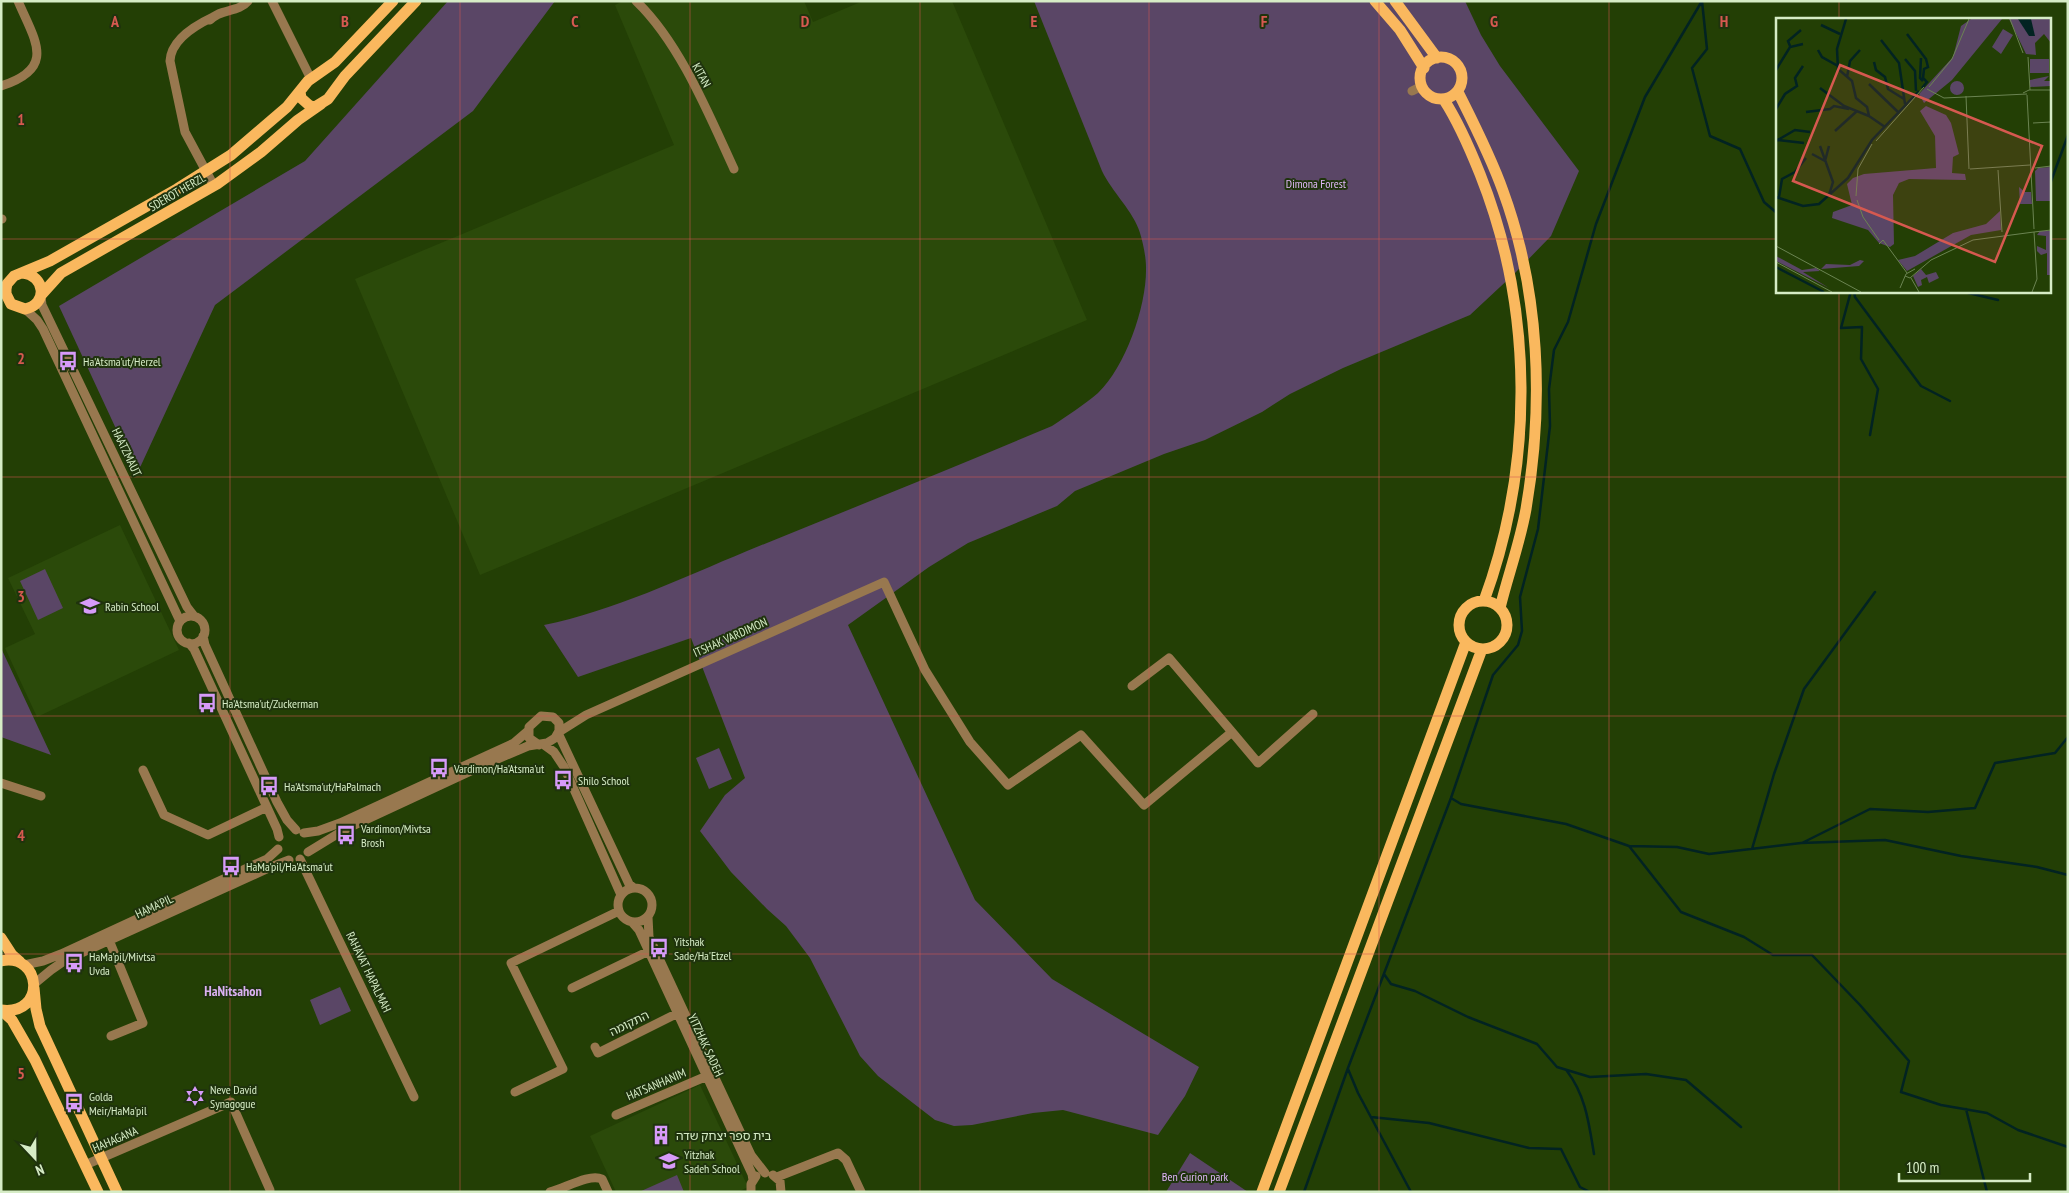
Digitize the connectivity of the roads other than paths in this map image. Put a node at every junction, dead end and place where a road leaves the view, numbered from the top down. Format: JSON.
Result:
{"nodes":[{"id":1,"x":18,"y":1,"type":"edge"},
{"id":2,"x":248,"y":1,"type":"edge"},
{"id":3,"x":272,"y":1,"type":"edge"},
{"id":4,"x":393,"y":1,"type":"edge"},
{"id":5,"x":416,"y":1,"type":"edge"},
{"id":6,"x":636,"y":1,"type":"edge"},
{"id":7,"x":1375,"y":1,"type":"edge"},
{"id":8,"x":1394,"y":1,"type":"edge"},
{"id":9,"x":221,"y":2,"type":"edge"},
{"id":10,"x":216,"y":15,"type":"junction"},
{"id":11,"x":1437,"y":58,"type":"junction"},
{"id":12,"x":1424,"y":68,"type":"junction"},
{"id":13,"x":315,"y":76,"type":"junction"},
{"id":14,"x":1,"y":86,"type":"edge"},
{"id":15,"x":334,"y":90,"type":"junction"},
{"id":16,"x":300,"y":92,"type":"junction"},
{"id":17,"x":1458,"y":92,"type":"junction"},
{"id":18,"x":1444,"y":100,"type":"junction"},
{"id":19,"x":321,"y":104,"type":"junction"},
{"id":20,"x":734,"y":169,"type":"dead end"},
{"id":21,"x":206,"y":172,"type":"junction"},
{"id":22,"x":214,"y":186,"type":"junction"},
{"id":23,"x":22,"y":273,"type":"junction"},
{"id":24,"x":6,"y":283,"type":"edge"},
{"id":25,"x":41,"y":296,"type":"junction"},
{"id":26,"x":1,"y":308,"type":"edge"},
{"id":27,"x":20,"y":308,"type":"junction"},
{"id":28,"x":1484,"y":601,"type":"junction"},
{"id":29,"x":1500,"y":608,"type":"junction"},
{"id":30,"x":194,"y":616,"type":"junction"},
{"id":31,"x":180,"y":622,"type":"junction"},
{"id":32,"x":203,"y":636,"type":"junction"},
{"id":33,"x":1466,"y":642,"type":"junction"},
{"id":34,"x":189,"y":643,"type":"junction"},
{"id":35,"x":1482,"y":648,"type":"junction"},
{"id":36,"x":1132,"y":686,"type":"dead end"},
{"id":37,"x":1313,"y":714,"type":"dead end"},
{"id":38,"x":586,"y":715,"type":"junction"},
{"id":39,"x":557,"y":721,"type":"junction"},
{"id":40,"x":528,"y":731,"type":"junction"},
{"id":41,"x":1232,"y":732,"type":"junction"},
{"id":42,"x":559,"y":733,"type":"junction"},
{"id":43,"x":541,"y":745,"type":"junction"},
{"id":44,"x":143,"y":770,"type":"dead end"},
{"id":45,"x":1,"y":783,"type":"edge"},
{"id":46,"x":41,"y":796,"type":"dead end"},
{"id":47,"x":267,"y":807,"type":"junction"},
{"id":48,"x":300,"y":832,"type":"junction"},
{"id":49,"x":279,"y":837,"type":"junction"},
{"id":50,"x":278,"y":849,"type":"junction"},
{"id":51,"x":308,"y":852,"type":"junction"},
{"id":52,"x":289,"y":860,"type":"junction"},
{"id":53,"x":300,"y":860,"type":"junction"},
{"id":54,"x":634,"y":888,"type":"junction"},
{"id":55,"x":621,"y":895,"type":"junction"},
{"id":56,"x":619,"y":911,"type":"junction"},
{"id":57,"x":648,"y":917,"type":"junction"},
{"id":58,"x":632,"y":922,"type":"junction"},
{"id":59,"x":1,"y":938,"type":"edge"},
{"id":60,"x":109,"y":940,"type":"junction"},
{"id":61,"x":648,"y":951,"type":"junction"},
{"id":62,"x":1,"y":961,"type":"edge"},
{"id":63,"x":23,"y":964,"type":"junction"},
{"id":64,"x":34,"y":986,"type":"junction"},
{"id":65,"x":572,"y":988,"type":"dead end"},
{"id":66,"x":2,"y":1010,"type":"edge"},
{"id":67,"x":678,"y":1013,"type":"junction"},
{"id":68,"x":111,"y":1036,"type":"dead end"},
{"id":69,"x":595,"y":1047,"type":"dead end"},
{"id":70,"x":707,"y":1076,"type":"junction"},
{"id":71,"x":515,"y":1092,"type":"dead end"},
{"id":72,"x":414,"y":1097,"type":"dead end"},
{"id":73,"x":616,"y":1115,"type":"dead end"},
{"id":74,"x":102,"y":1158,"type":"junction"},
{"id":75,"x":85,"y":1165,"type":"junction"},
{"id":76,"x":765,"y":1173,"type":"junction"},
{"id":77,"x":777,"y":1177,"type":"junction"},
{"id":78,"x":753,"y":1180,"type":"junction"},
{"id":79,"x":270,"y":1190,"type":"dead end"},
{"id":80,"x":98,"y":1192,"type":"edge"},
{"id":81,"x":117,"y":1192,"type":"edge"},
{"id":82,"x":550,"y":1192,"type":"edge"},
{"id":83,"x":608,"y":1192,"type":"edge"},
{"id":84,"x":751,"y":1192,"type":"edge"},
{"id":85,"x":781,"y":1192,"type":"edge"},
{"id":86,"x":861,"y":1192,"type":"edge"},
{"id":87,"x":1262,"y":1192,"type":"edge"},
{"id":88,"x":1279,"y":1192,"type":"edge"}],
"edges":[{"from":1,"to":14,"type":"street"},
{"from":2,"to":10,"type":"street"},
{"from":3,"to":13,"type":"street"},
{"from":4,"to":13,"type":"main road"},
{"from":5,"to":15,"type":"main road"},
{"from":6,"to":20,"type":"street","name":"KITAN"},
{"from":7,"to":12,"type":"main road"},
{"from":8,"to":11,"type":"main road"},
{"from":9,"to":10,"type":"street"},
{"from":10,"to":21,"type":"street"},
{"from":11,"to":12,"type":"main road"},
{"from":11,"to":17,"type":"main road"},
{"from":12,"to":18,"type":"main road"},
{"from":13,"to":15,"type":"main road"},
{"from":13,"to":16,"type":"main road"},
{"from":15,"to":19,"type":"main road"},
{"from":16,"to":19,"type":"main road"},
{"from":16,"to":21,"type":"main road","name":"SDEROT HERZL"},
{"from":17,"to":18,"type":"main road"},
{"from":17,"to":29,"type":"main road"},
{"from":18,"to":28,"type":"main road"},
{"from":19,"to":22,"type":"main road","name":"SDEROT HERZL"},
{"from":21,"to":22,"type":"street"},
{"from":21,"to":23,"type":"main road","name":"SDEROT HERZL"},
{"from":22,"to":25,"type":"main road","name":"SDEROT HERZL"},
{"from":23,"to":24,"type":"main road"},
{"from":23,"to":25,"type":"main road"},
{"from":24,"to":27,"type":"main road"},
{"from":25,"to":27,"type":"main road"},
{"from":25,"to":30,"type":"street","name":"HAATZMAUT"},
{"from":26,"to":27,"type":"main road"},
{"from":27,"to":31,"type":"street","name":"HAATZMAUT"},
{"from":28,"to":29,"type":"main road"},
{"from":28,"to":33,"type":"main road"},
{"from":29,"to":35,"type":"main road"},
{"from":30,"to":31,"type":"street"},
{"from":30,"to":32,"type":"street"},
{"from":31,"to":34,"type":"street"},
{"from":32,"to":34,"type":"street"},
{"from":32,"to":48,"type":"street"},
{"from":33,"to":35,"type":"main road"},
{"from":33,"to":87,"type":"main road"},
{"from":34,"to":47,"type":"street"},
{"from":35,"to":88,"type":"main road"},
{"from":36,"to":41,"type":"street"},
{"from":37,"to":41,"type":"street"},
{"from":38,"to":39,"type":"street","name":"ITSHAK VARDIMON"},
{"from":38,"to":41,"type":"street","name":"ITSHAK VARDIMON"},
{"from":38,"to":42,"type":"street","name":"ITSHAK VARDIMON"},
{"from":39,"to":40,"type":"street"},
{"from":39,"to":42,"type":"street"},
{"from":40,"to":43,"type":"street"},
{"from":40,"to":48,"type":"street"},
{"from":42,"to":43,"type":"street"},
{"from":42,"to":54,"type":"street"},
{"from":43,"to":51,"type":"street"},
{"from":43,"to":55,"type":"street"},
{"from":44,"to":47,"type":"street"},
{"from":45,"to":46,"type":"street"},
{"from":47,"to":49,"type":"street"},
{"from":48,"to":49,"type":"street"},
{"from":48,"to":51,"type":"street"},
{"from":49,"to":50,"type":"street"},
{"from":50,"to":52,"type":"street"},
{"from":50,"to":63,"type":"street","name":"HAMA'PIL"},
{"from":51,"to":53,"type":"street"},
{"from":52,"to":53,"type":"street"},
{"from":52,"to":60,"type":"street","name":"HAMA'PIL"},
{"from":53,"to":72,"type":"street","name":"RAHAVAT HAPALMAH"},
{"from":54,"to":55,"type":"street"},
{"from":54,"to":57,"type":"street"},
{"from":55,"to":56,"type":"street"},
{"from":56,"to":58,"type":"street"},
{"from":56,"to":71,"type":"street"},
{"from":57,"to":58,"type":"street"},
{"from":57,"to":76,"type":"street","name":"YITZHAK SADEH"},
{"from":58,"to":61,"type":"street","name":"YITZHAK SADEH"},
{"from":59,"to":63,"type":"main road"},
{"from":60,"to":64,"type":"street","name":"HAMA'PIL"},
{"from":60,"to":68,"type":"street"},
{"from":61,"to":65,"type":"street"},
{"from":61,"to":67,"type":"street","name":"YITZHAK SADEH"},
{"from":62,"to":63,"type":"main road"},
{"from":63,"to":64,"type":"main road"},
{"from":64,"to":66,"type":"main road"},
{"from":64,"to":74,"type":"main road"},
{"from":66,"to":75,"type":"main road"},
{"from":67,"to":69,"type":"street","name":"התקומה"},
{"from":67,"to":70,"type":"street","name":"YITZHAK SADEH"},
{"from":70,"to":73,"type":"street","name":"HATSANHANIM"},
{"from":70,"to":78,"type":"street","name":"YITZHAK SADEH"},
{"from":74,"to":75,"type":"street","name":"HAHAGANA"},
{"from":74,"to":79,"type":"street","name":"HAHAGANA"},
{"from":74,"to":81,"type":"main road"},
{"from":75,"to":80,"type":"main road"},
{"from":76,"to":77,"type":"street"},
{"from":76,"to":78,"type":"street"},
{"from":77,"to":85,"type":"street"},
{"from":77,"to":86,"type":"street"},
{"from":78,"to":84,"type":"street"},
{"from":82,"to":83,"type":"street"}]}
